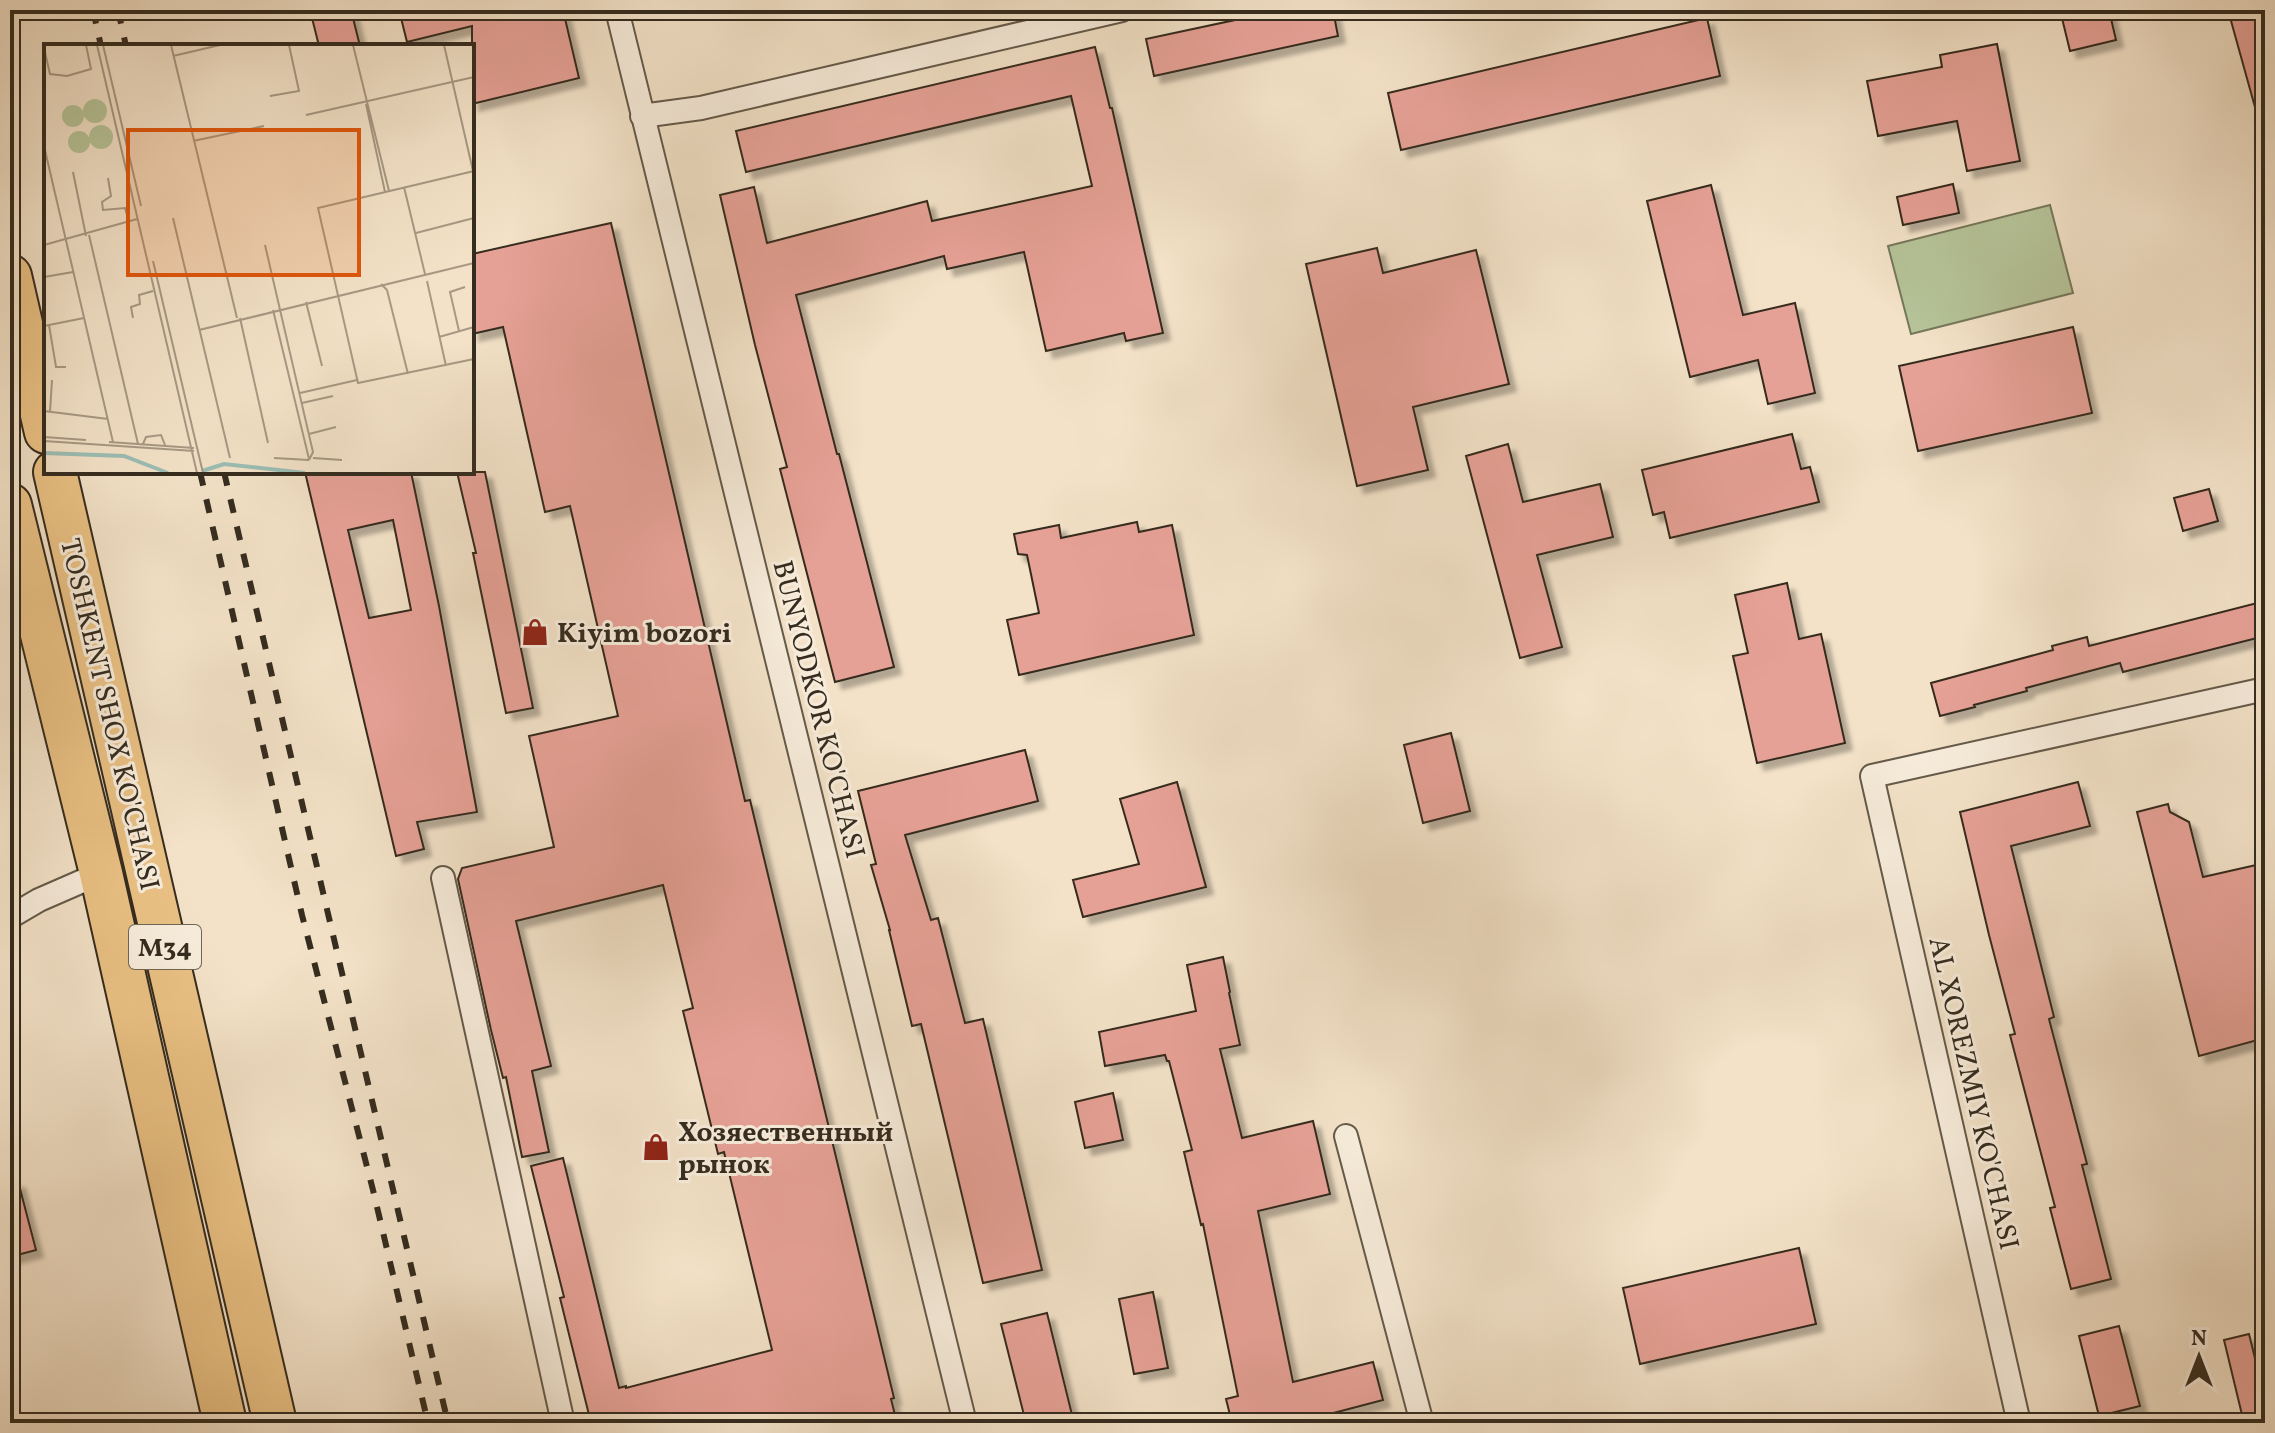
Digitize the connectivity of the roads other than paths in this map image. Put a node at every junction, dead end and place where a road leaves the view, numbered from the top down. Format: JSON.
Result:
{"nodes":[{"id":1,"x":617,"y":10,"type":"edge"},
{"id":2,"x":1122,"y":10,"type":"edge"},
{"id":3,"x":642,"y":116,"type":"junction"},
{"id":4,"x":10,"y":276,"type":"edge"},
{"id":5,"x":44,"y":423,"type":"edge"},
{"id":6,"x":55,"y":474,"type":"edge"},
{"id":7,"x":10,"y":505,"type":"edge"},
{"id":8,"x":2265,"y":689,"type":"edge"},
{"id":9,"x":101,"y":873,"type":"junction"},
{"id":10,"x":443,"y":878,"type":"dead end"},
{"id":11,"x":10,"y":917,"type":"edge"},
{"id":12,"x":1346,"y":1136,"type":"dead end"},
{"id":13,"x":225,"y":1423,"type":"edge"},
{"id":14,"x":275,"y":1423,"type":"edge"},
{"id":15,"x":563,"y":1423,"type":"edge"},
{"id":16,"x":965,"y":1423,"type":"edge"},
{"id":17,"x":1422,"y":1423,"type":"edge"},
{"id":18,"x":2019,"y":1423,"type":"edge"}],
"edges":[{"from":1,"to":3,"type":"street","name":"BUNYODKOR KO'CHASI"},
{"from":2,"to":3,"type":"street"},
{"from":3,"to":16,"type":"street","name":"BUNYODKOR KO'CHASI"},
{"from":4,"to":5,"type":"highway"},
{"from":6,"to":14,"type":"highway","name":"TOSHKENT SHOX KO'CHASI","number":"M34"},
{"from":7,"to":9,"type":"highway","name":"TOSHKENT SHOX KO'CHASI","number":"M34"},
{"from":8,"to":18,"type":"street","name":"AL XOREZMIY KO'CHASI"},
{"from":9,"to":11,"type":"street"},
{"from":9,"to":13,"type":"highway","name":"TOSHKENT SHOX KO'CHASI","number":"M34"},
{"from":10,"to":15,"type":"street"},
{"from":12,"to":17,"type":"street"}]}
